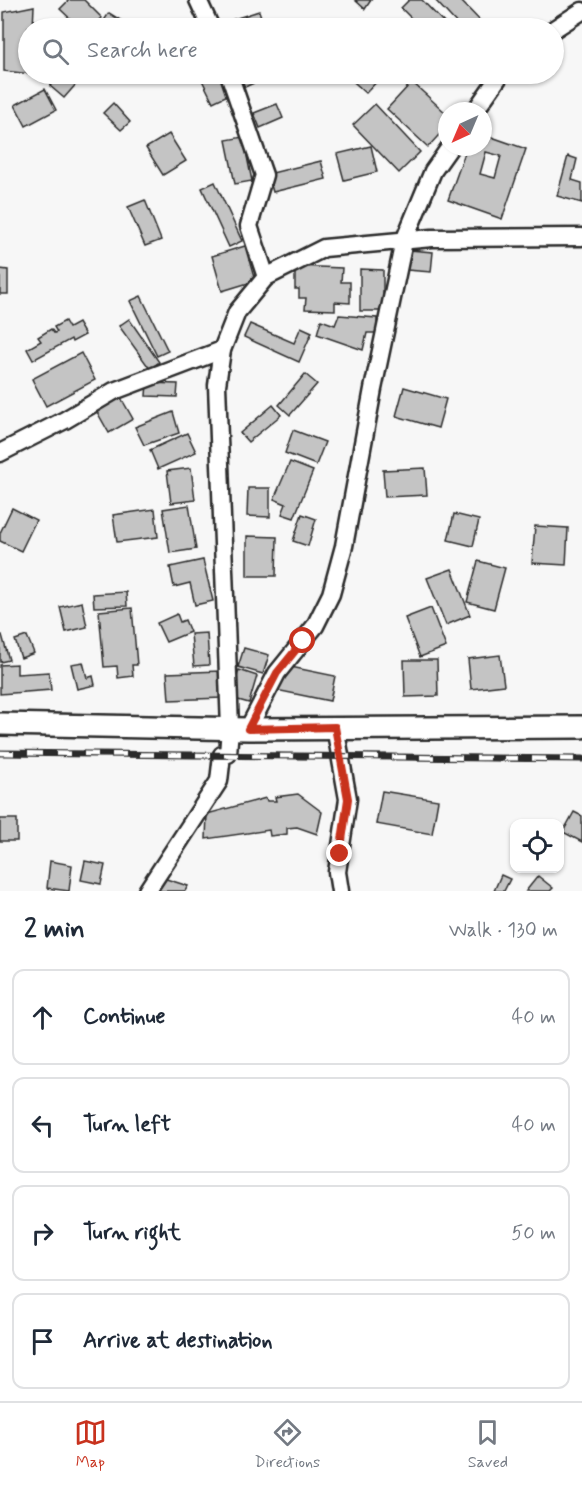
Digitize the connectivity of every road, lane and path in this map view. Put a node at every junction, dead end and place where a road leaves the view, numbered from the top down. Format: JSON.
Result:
{"nodes":[{"id":1,"x":198,"y":0,"type":"edge"},
{"id":2,"x":582,"y":11,"type":"edge"},
{"id":3,"x":206,"y":18,"type":"edge"},
{"id":4,"x":564,"y":23,"type":"edge"},
{"id":5,"x":232,"y":84,"type":"edge"},
{"id":6,"x":494,"y":84,"type":"edge"},
{"id":7,"x":481,"y":102,"type":"edge"},
{"id":8,"x":444,"y":156,"type":"edge"},
{"id":9,"x":582,"y":237,"type":"edge"},
{"id":10,"x":404,"y":241,"type":"junction"},
{"id":11,"x":266,"y":277,"type":"junction"},
{"id":12,"x":222,"y":351,"type":"junction"},
{"id":13,"x":0,"y":453,"type":"edge"},
{"id":14,"x":0,"y":724,"type":"edge"},
{"id":15,"x":335,"y":727,"type":"junction"},
{"id":16,"x":582,"y":727,"type":"edge"},
{"id":17,"x":239,"y":728,"type":"junction"},
{"id":18,"x":147,"y":891,"type":"edge"},
{"id":19,"x":340,"y":891,"type":"edge"}],
"edges":[{"from":1,"to":3,"type":"street"},
{"from":2,"to":4,"type":"street"},
{"from":5,"to":11,"type":"street"},
{"from":6,"to":7,"type":"street"},
{"from":8,"to":10,"type":"street"},
{"from":9,"to":10,"type":"street"},
{"from":10,"to":11,"type":"street"},
{"from":10,"to":17,"type":"street"},
{"from":11,"to":12,"type":"street"},
{"from":12,"to":13,"type":"street"},
{"from":12,"to":17,"type":"street"},
{"from":14,"to":17,"type":"street"},
{"from":15,"to":16,"type":"street"},
{"from":15,"to":17,"type":"street"},
{"from":15,"to":19,"type":"street"},
{"from":17,"to":18,"type":"street"}]}
